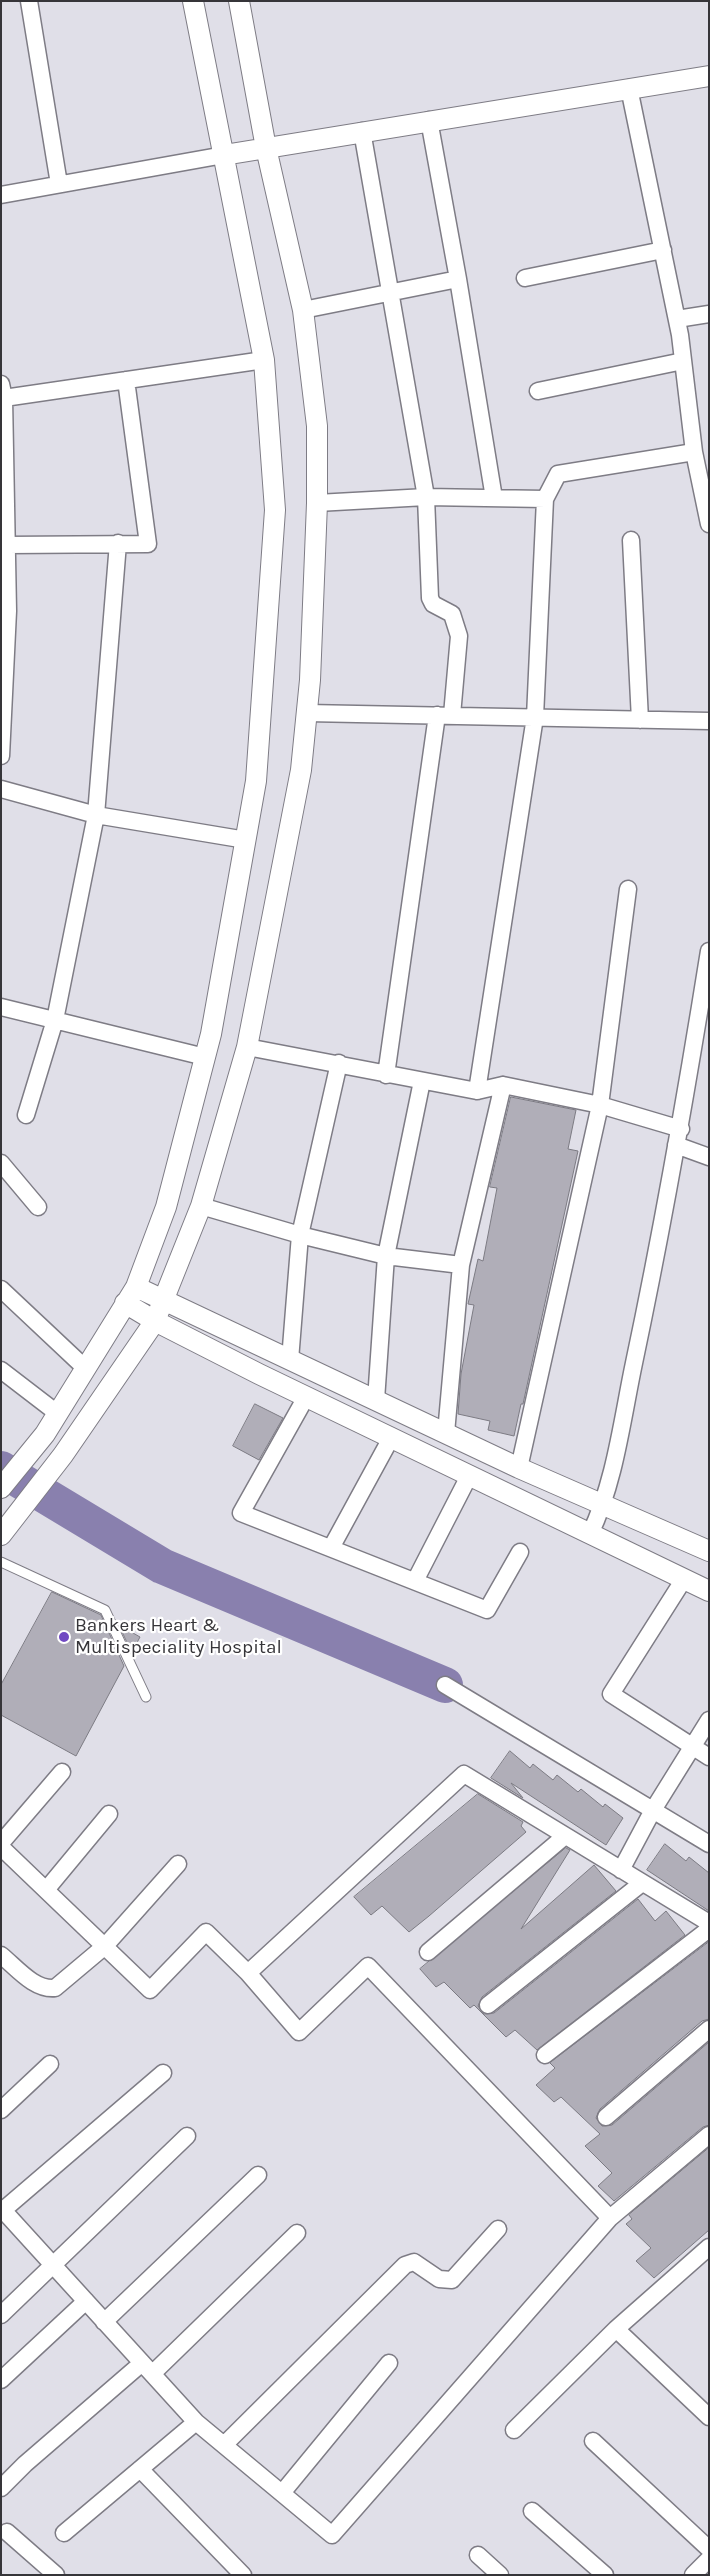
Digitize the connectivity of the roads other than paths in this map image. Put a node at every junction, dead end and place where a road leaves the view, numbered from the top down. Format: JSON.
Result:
{"nodes":[{"id":1,"x":29,"y":1,"type":"edge"},
{"id":2,"x":194,"y":1,"type":"edge"},
{"id":3,"x":239,"y":1,"type":"edge"},
{"id":4,"x":709,"y":76,"type":"edge"},
{"id":5,"x":629,"y":88,"type":"junction"},
{"id":6,"x":429,"y":120,"type":"junction"},
{"id":7,"x":362,"y":131,"type":"junction"},
{"id":8,"x":266,"y":148,"type":"junction"},
{"id":9,"x":224,"y":155,"type":"junction"},
{"id":10,"x":59,"y":184,"type":"junction"},
{"id":11,"x":1,"y":195,"type":"edge"},
{"id":12,"x":663,"y":250,"type":"junction"},
{"id":13,"x":525,"y":278,"type":"dead end"},
{"id":14,"x":458,"y":279,"type":"junction"},
{"id":15,"x":391,"y":291,"type":"junction"},
{"id":16,"x":303,"y":310,"type":"junction"},
{"id":17,"x":709,"y":314,"type":"edge"},
{"id":18,"x":677,"y":319,"type":"junction"},
{"id":19,"x":264,"y":360,"type":"junction"},
{"id":20,"x":683,"y":361,"type":"junction"},
{"id":21,"x":126,"y":380,"type":"junction"},
{"id":22,"x":2,"y":391,"type":"edge"},
{"id":23,"x":538,"y":391,"type":"dead end"},
{"id":24,"x":694,"y":452,"type":"junction"},
{"id":25,"x":426,"y":497,"type":"junction"},
{"id":26,"x":494,"y":498,"type":"junction"},
{"id":27,"x":545,"y":499,"type":"junction"},
{"id":28,"x":317,"y":503,"type":"junction"},
{"id":29,"x":709,"y":524,"type":"edge"},
{"id":30,"x":631,"y":540,"type":"dead end"},
{"id":31,"x":118,"y":543,"type":"junction"},
{"id":32,"x":7,"y":545,"type":"junction"},
{"id":33,"x":5,"y":612,"type":"edge"},
{"id":34,"x":3,"y":704,"type":"edge"},
{"id":35,"x":306,"y":713,"type":"junction"},
{"id":36,"x":444,"y":715,"type":"junction"},
{"id":37,"x":535,"y":717,"type":"junction"},
{"id":38,"x":640,"y":720,"type":"junction"},
{"id":39,"x":709,"y":721,"type":"edge"},
{"id":40,"x":1,"y":756,"type":"edge"},
{"id":41,"x":1,"y":789,"type":"edge"},
{"id":42,"x":96,"y":815,"type":"junction"},
{"id":43,"x":246,"y":840,"type":"junction"},
{"id":44,"x":628,"y":889,"type":"dead end"},
{"id":45,"x":709,"y":951,"type":"edge"},
{"id":46,"x":1,"y":1007,"type":"edge"},
{"id":47,"x":55,"y":1020,"type":"junction"},
{"id":48,"x":247,"y":1047,"type":"junction"},
{"id":49,"x":205,"y":1057,"type":"junction"},
{"id":50,"x":339,"y":1064,"type":"junction"},
{"id":51,"x":386,"y":1075,"type":"junction"},
{"id":52,"x":422,"y":1081,"type":"junction"},
{"id":53,"x":503,"y":1085,"type":"junction"},
{"id":54,"x":477,"y":1091,"type":"junction"},
{"id":55,"x":600,"y":1105,"type":"junction"},
{"id":56,"x":26,"y":1115,"type":"dead end"},
{"id":57,"x":681,"y":1129,"type":"junction"},
{"id":58,"x":676,"y":1145,"type":"junction"},
{"id":59,"x":709,"y":1157,"type":"edge"},
{"id":60,"x":1,"y":1163,"type":"edge"},
{"id":61,"x":201,"y":1206,"type":"junction"},
{"id":62,"x":38,"y":1207,"type":"dead end"},
{"id":63,"x":300,"y":1235,"type":"junction"},
{"id":64,"x":386,"y":1256,"type":"junction"},
{"id":65,"x":461,"y":1265,"type":"junction"},
{"id":66,"x":1,"y":1289,"type":"edge"},
{"id":67,"x":131,"y":1295,"type":"junction"},
{"id":68,"x":164,"y":1300,"type":"junction"},
{"id":69,"x":155,"y":1321,"type":"junction"},
{"id":70,"x":290,"y":1360,"type":"junction"},
{"id":71,"x":84,"y":1368,"type":"junction"},
{"id":72,"x":1,"y":1370,"type":"edge"},
{"id":73,"x":306,"y":1397,"type":"junction"},
{"id":74,"x":376,"y":1400,"type":"junction"},
{"id":75,"x":56,"y":1413,"type":"junction"},
{"id":76,"x":446,"y":1433,"type":"junction"},
{"id":77,"x":391,"y":1438,"type":"junction"},
{"id":78,"x":519,"y":1468,"type":"junction"},
{"id":79,"x":469,"y":1476,"type":"junction"},
{"id":80,"x":1,"y":1488,"type":"edge"},
{"id":81,"x":604,"y":1506,"type":"junction"},
{"id":82,"x":7,"y":1527,"type":"edge"},
{"id":83,"x":590,"y":1534,"type":"junction"},
{"id":84,"x":331,"y":1548,"type":"junction"},
{"id":85,"x":709,"y":1551,"type":"edge"},
{"id":86,"x":520,"y":1552,"type":"dead end"},
{"id":87,"x":1,"y":1562,"type":"edge"},
{"id":88,"x":684,"y":1579,"type":"junction"},
{"id":89,"x":416,"y":1582,"type":"junction"},
{"id":90,"x":709,"y":1590,"type":"edge"},
{"id":91,"x":446,"y":1685,"type":"dead end"},
{"id":92,"x":146,"y":1697,"type":"dead end"},
{"id":93,"x":709,"y":1720,"type":"edge"},
{"id":94,"x":694,"y":1748,"type":"junction"},
{"id":95,"x":709,"y":1757,"type":"edge"},
{"id":96,"x":62,"y":1772,"type":"dead end"},
{"id":97,"x":653,"y":1810,"type":"junction"},
{"id":98,"x":109,"y":1814,"type":"dead end"},
{"id":99,"x":565,"y":1836,"type":"junction"},
{"id":100,"x":1,"y":1843,"type":"edge"},
{"id":101,"x":709,"y":1844,"type":"edge"},
{"id":102,"x":1,"y":1847,"type":"edge"},
{"id":103,"x":178,"y":1864,"type":"dead end"},
{"id":104,"x":621,"y":1870,"type":"junction"},
{"id":105,"x":642,"y":1883,"type":"junction"},
{"id":106,"x":46,"y":1890,"type":"junction"},
{"id":107,"x":709,"y":1923,"type":"edge"},
{"id":108,"x":709,"y":1929,"type":"edge"},
{"id":109,"x":105,"y":1946,"type":"junction"},
{"id":110,"x":428,"y":1952,"type":"dead end"},
{"id":111,"x":1,"y":1955,"type":"edge"},
{"id":112,"x":248,"y":1973,"type":"junction"},
{"id":113,"x":488,"y":2005,"type":"dead end"},
{"id":114,"x":709,"y":2029,"type":"edge"},
{"id":115,"x":544,"y":2055,"type":"dead end"},
{"id":116,"x":50,"y":2064,"type":"dead end"},
{"id":117,"x":162,"y":2073,"type":"dead end"},
{"id":118,"x":1,"y":2110,"type":"edge"},
{"id":119,"x":606,"y":2117,"type":"dead end"},
{"id":120,"x":709,"y":2135,"type":"edge"},
{"id":121,"x":187,"y":2136,"type":"dead end"},
{"id":122,"x":258,"y":2175,"type":"dead end"},
{"id":123,"x":2,"y":2210,"type":"edge"},
{"id":124,"x":610,"y":2218,"type":"junction"},
{"id":125,"x":498,"y":2229,"type":"dead end"},
{"id":126,"x":298,"y":2234,"type":"dead end"},
{"id":127,"x":709,"y":2247,"type":"edge"},
{"id":128,"x":54,"y":2266,"type":"junction"},
{"id":129,"x":86,"y":2301,"type":"junction"},
{"id":130,"x":1,"y":2315,"type":"edge"},
{"id":131,"x":104,"y":2322,"type":"junction"},
{"id":132,"x":616,"y":2329,"type":"junction"},
{"id":133,"x":389,"y":2363,"type":"dead end"},
{"id":134,"x":147,"y":2368,"type":"junction"},
{"id":135,"x":1,"y":2380,"type":"edge"},
{"id":136,"x":709,"y":2417,"type":"edge"},
{"id":137,"x":196,"y":2422,"type":"junction"},
{"id":138,"x":514,"y":2430,"type":"dead end"},
{"id":139,"x":593,"y":2440,"type":"dead end"},
{"id":140,"x":225,"y":2444,"type":"junction"},
{"id":141,"x":140,"y":2469,"type":"junction"},
{"id":142,"x":1,"y":2488,"type":"edge"},
{"id":143,"x":282,"y":2493,"type":"junction"},
{"id":144,"x":532,"y":2511,"type":"dead end"},
{"id":145,"x":7,"y":2532,"type":"dead end"},
{"id":146,"x":64,"y":2534,"type":"dead end"},
{"id":147,"x":709,"y":2549,"type":"edge"},
{"id":148,"x":478,"y":2555,"type":"dead end"},
{"id":149,"x":709,"y":2559,"type":"edge"},
{"id":150,"x":56,"y":2575,"type":"edge"},
{"id":151,"x":243,"y":2575,"type":"edge"},
{"id":152,"x":500,"y":2575,"type":"edge"},
{"id":153,"x":605,"y":2575,"type":"edge"},
{"id":154,"x":693,"y":2575,"type":"edge"}],
"edges":[{"from":1,"to":10,"type":"street"},
{"from":2,"to":9,"type":"street"},
{"from":3,"to":8,"type":"street"},
{"from":4,"to":5,"type":"street"},
{"from":5,"to":6,"type":"street"},
{"from":5,"to":12,"type":"street"},
{"from":6,"to":7,"type":"street"},
{"from":6,"to":14,"type":"street"},
{"from":7,"to":8,"type":"street"},
{"from":7,"to":15,"type":"street"},
{"from":8,"to":9,"type":"street"},
{"from":8,"to":16,"type":"street"},
{"from":9,"to":10,"type":"street"},
{"from":9,"to":19,"type":"street"},
{"from":10,"to":11,"type":"street"},
{"from":12,"to":13,"type":"street"},
{"from":12,"to":18,"type":"street"},
{"from":14,"to":15,"type":"street"},
{"from":14,"to":26,"type":"street"},
{"from":15,"to":16,"type":"street"},
{"from":15,"to":25,"type":"street"},
{"from":16,"to":28,"type":"street"},
{"from":17,"to":18,"type":"street"},
{"from":18,"to":20,"type":"street"},
{"from":19,"to":21,"type":"street"},
{"from":19,"to":43,"type":"street"},
{"from":20,"to":23,"type":"street"},
{"from":20,"to":24,"type":"street"},
{"from":21,"to":22,"type":"street"},
{"from":21,"to":31,"type":"street"},
{"from":22,"to":32,"type":"street"},
{"from":24,"to":27,"type":"street"},
{"from":24,"to":29,"type":"street"},
{"from":25,"to":26,"type":"street"},
{"from":25,"to":28,"type":"street"},
{"from":25,"to":36,"type":"street"},
{"from":26,"to":27,"type":"street"},
{"from":27,"to":37,"type":"street"},
{"from":28,"to":35,"type":"street"},
{"from":30,"to":38,"type":"street"},
{"from":31,"to":32,"type":"street"},
{"from":31,"to":42,"type":"street"},
{"from":32,"to":33,"type":"street"},
{"from":33,"to":34,"type":"street"},
{"from":34,"to":40,"type":"street"},
{"from":35,"to":36,"type":"street"},
{"from":35,"to":48,"type":"street"},
{"from":36,"to":37,"type":"street"},
{"from":36,"to":51,"type":"street"},
{"from":37,"to":38,"type":"street"},
{"from":37,"to":54,"type":"street"},
{"from":38,"to":39,"type":"street"},
{"from":41,"to":42,"type":"street"},
{"from":42,"to":43,"type":"street"},
{"from":42,"to":47,"type":"street"},
{"from":43,"to":49,"type":"street"},
{"from":44,"to":55,"type":"street"},
{"from":45,"to":57,"type":"street"},
{"from":46,"to":47,"type":"street"},
{"from":47,"to":49,"type":"street"},
{"from":47,"to":56,"type":"street"},
{"from":48,"to":50,"type":"street"},
{"from":48,"to":61,"type":"street"},
{"from":49,"to":67,"type":"street"},
{"from":50,"to":51,"type":"street"},
{"from":50,"to":63,"type":"street"},
{"from":51,"to":52,"type":"street"},
{"from":52,"to":54,"type":"street"},
{"from":52,"to":64,"type":"street"},
{"from":53,"to":54,"type":"street"},
{"from":53,"to":55,"type":"street"},
{"from":53,"to":65,"type":"street"},
{"from":55,"to":57,"type":"street"},
{"from":55,"to":78,"type":"street"},
{"from":57,"to":58,"type":"street"},
{"from":58,"to":59,"type":"street"},
{"from":58,"to":81,"type":"street"},
{"from":60,"to":62,"type":"street"},
{"from":61,"to":63,"type":"street"},
{"from":61,"to":68,"type":"street"},
{"from":63,"to":64,"type":"street"},
{"from":63,"to":70,"type":"street"},
{"from":64,"to":65,"type":"street"},
{"from":64,"to":74,"type":"street"},
{"from":65,"to":76,"type":"street"},
{"from":66,"to":71,"type":"street"},
{"from":67,"to":68,"type":"street"},
{"from":67,"to":69,"type":"street"},
{"from":67,"to":71,"type":"street"},
{"from":68,"to":69,"type":"street"},
{"from":68,"to":70,"type":"street"},
{"from":69,"to":73,"type":"street"},
{"from":69,"to":82,"type":"street"},
{"from":70,"to":74,"type":"street"},
{"from":71,"to":75,"type":"street"},
{"from":72,"to":75,"type":"street"},
{"from":73,"to":77,"type":"street"},
{"from":73,"to":84,"type":"street"},
{"from":74,"to":76,"type":"street"},
{"from":75,"to":80,"type":"street"},
{"from":76,"to":78,"type":"street"},
{"from":77,"to":79,"type":"street"},
{"from":77,"to":84,"type":"street"},
{"from":78,"to":81,"type":"street"},
{"from":79,"to":83,"type":"street"},
{"from":79,"to":89,"type":"street"},
{"from":81,"to":83,"type":"street"},
{"from":81,"to":85,"type":"street"},
{"from":83,"to":88,"type":"street"},
{"from":84,"to":89,"type":"street"},
{"from":86,"to":89,"type":"street"},
{"from":87,"to":92,"type":"lane"},
{"from":88,"to":90,"type":"street"},
{"from":88,"to":94,"type":"street"},
{"from":91,"to":97,"type":"street"},
{"from":93,"to":94,"type":"street"},
{"from":94,"to":95,"type":"street"},
{"from":94,"to":97,"type":"street"},
{"from":96,"to":100,"type":"street"},
{"from":97,"to":101,"type":"street"},
{"from":97,"to":104,"type":"street"},
{"from":98,"to":106,"type":"street"},
{"from":99,"to":104,"type":"street"},
{"from":99,"to":110,"type":"street"},
{"from":99,"to":112,"type":"street"},
{"from":102,"to":106,"type":"street"},
{"from":103,"to":109,"type":"street"},
{"from":104,"to":105,"type":"street"},
{"from":105,"to":107,"type":"street"},
{"from":105,"to":113,"type":"street"},
{"from":106,"to":109,"type":"street"},
{"from":108,"to":115,"type":"street"},
{"from":109,"to":111,"type":"street"},
{"from":109,"to":112,"type":"street"},
{"from":112,"to":124,"type":"street"},
{"from":114,"to":119,"type":"street"},
{"from":116,"to":118,"type":"street"},
{"from":117,"to":123,"type":"street"},
{"from":120,"to":124,"type":"street"},
{"from":121,"to":128,"type":"street"},
{"from":122,"to":131,"type":"street"},
{"from":123,"to":128,"type":"street"},
{"from":124,"to":143,"type":"street"},
{"from":125,"to":140,"type":"street"},
{"from":126,"to":134,"type":"street"},
{"from":127,"to":132,"type":"street"},
{"from":128,"to":129,"type":"street"},
{"from":128,"to":130,"type":"street"},
{"from":129,"to":131,"type":"street"},
{"from":129,"to":135,"type":"street"},
{"from":131,"to":134,"type":"street"},
{"from":132,"to":136,"type":"street"},
{"from":132,"to":138,"type":"street"},
{"from":133,"to":143,"type":"street"},
{"from":134,"to":137,"type":"street"},
{"from":134,"to":142,"type":"street"},
{"from":137,"to":140,"type":"street"},
{"from":137,"to":141,"type":"street"},
{"from":139,"to":147,"type":"street"},
{"from":140,"to":143,"type":"street"},
{"from":141,"to":146,"type":"street"},
{"from":141,"to":151,"type":"street"},
{"from":144,"to":153,"type":"street"},
{"from":145,"to":150,"type":"street"},
{"from":148,"to":152,"type":"street"},
{"from":149,"to":154,"type":"street"}]}
